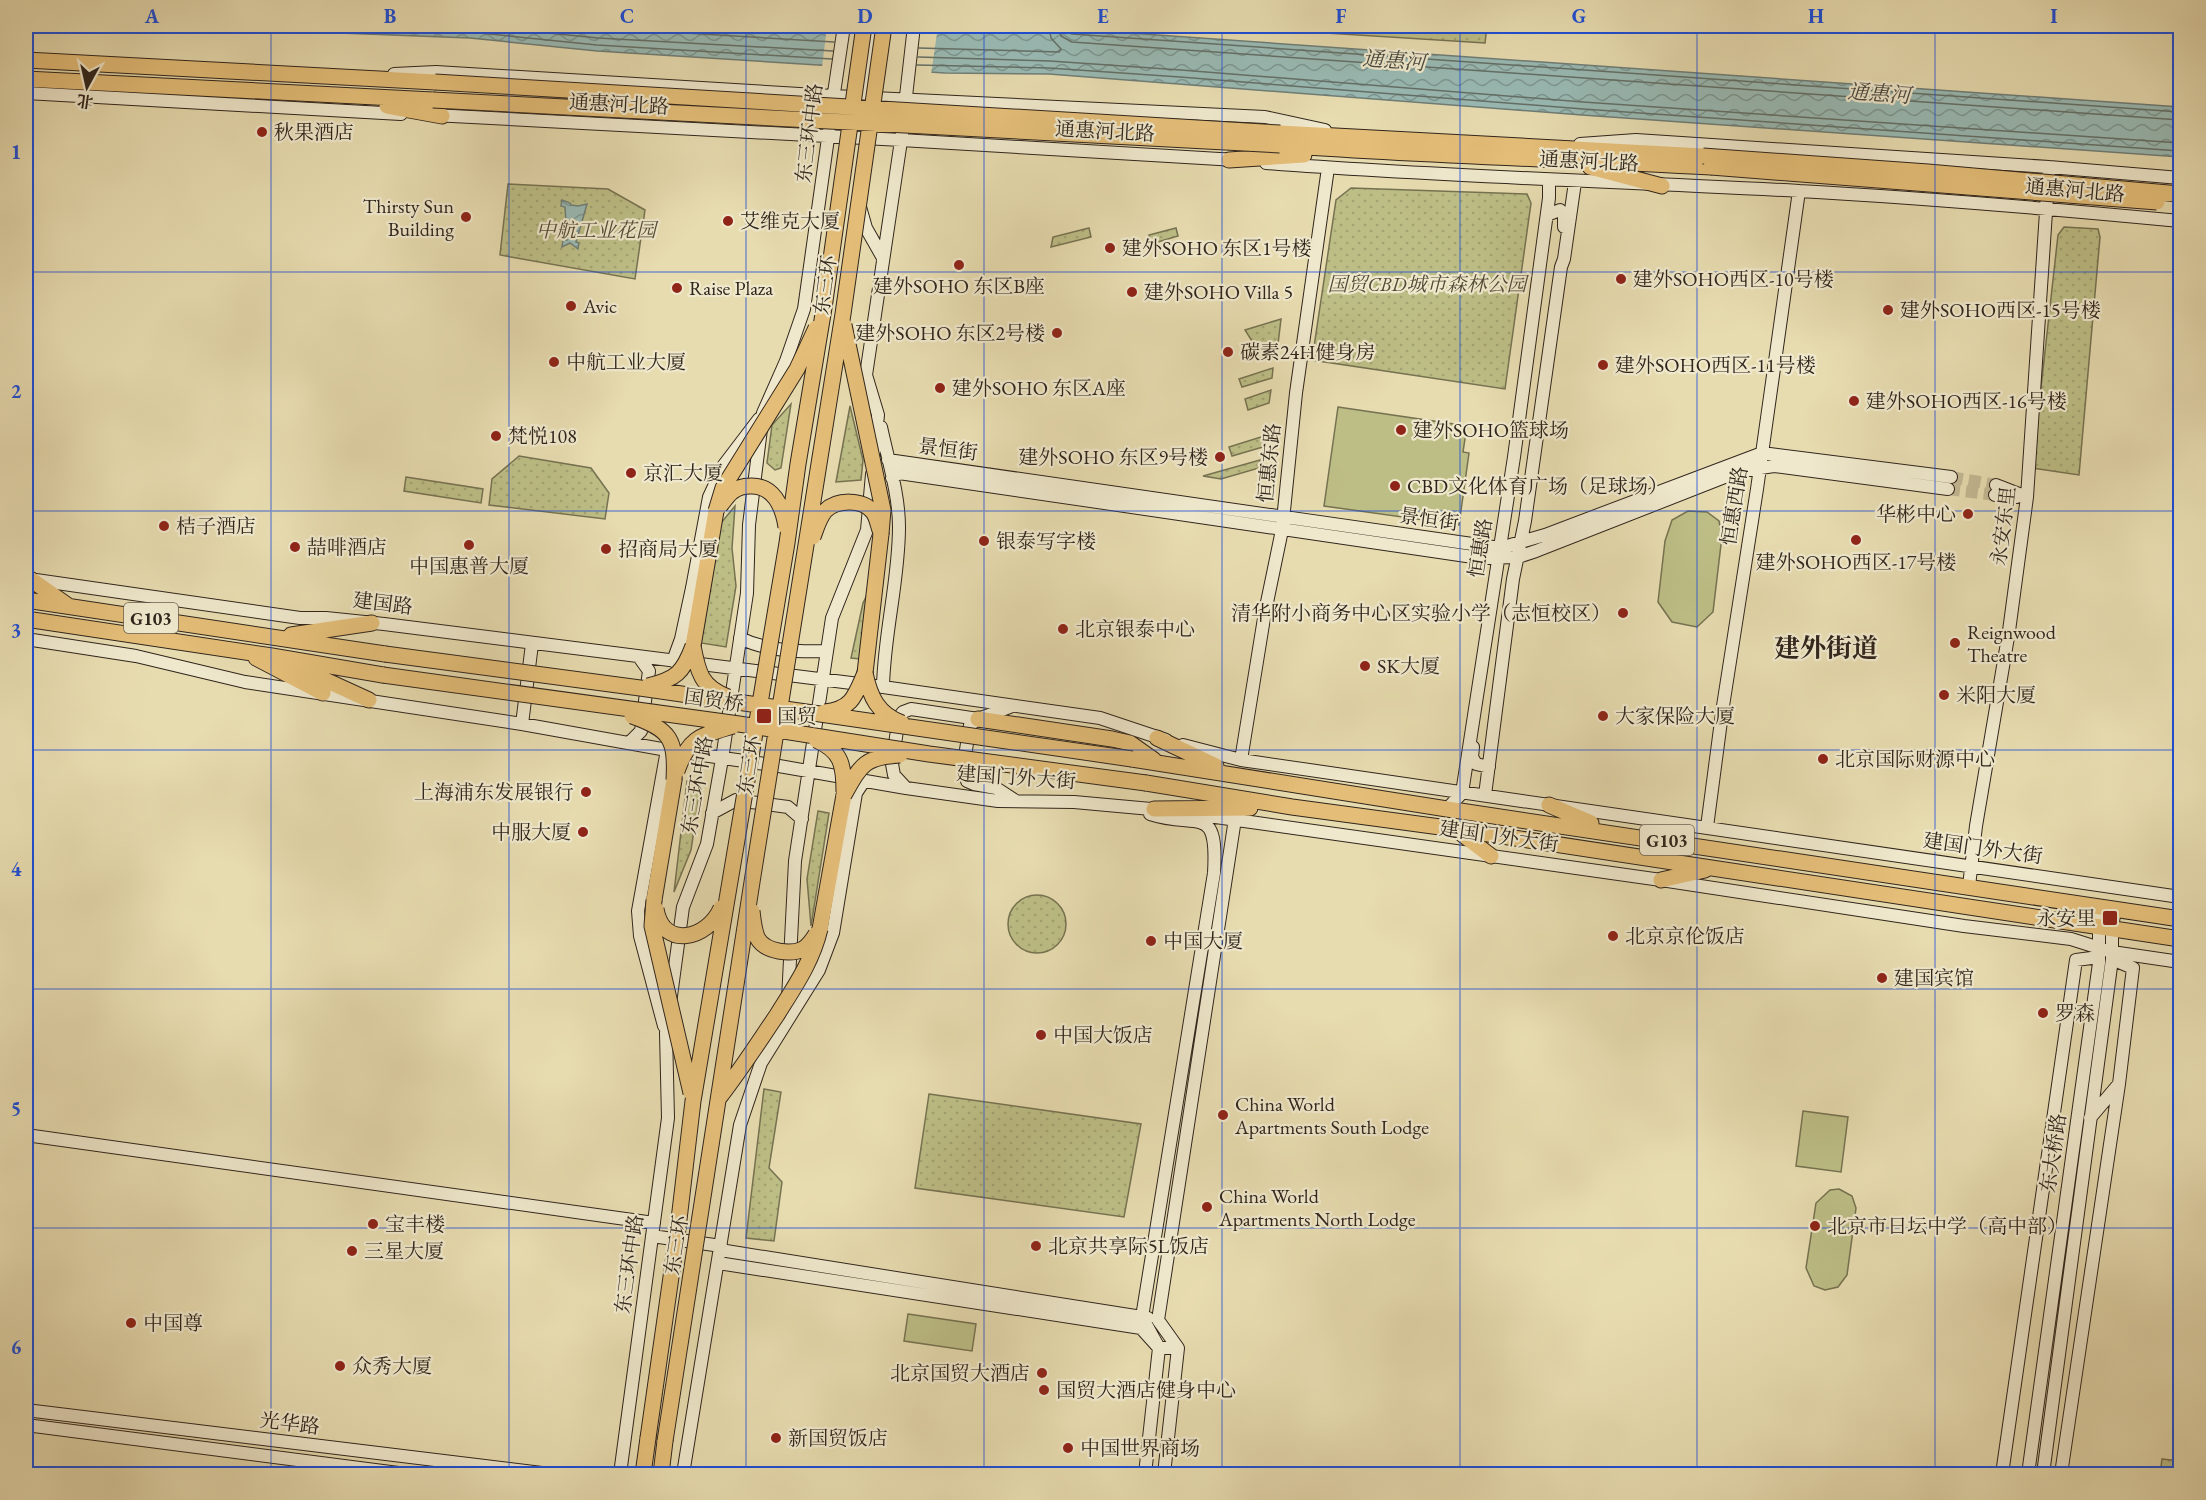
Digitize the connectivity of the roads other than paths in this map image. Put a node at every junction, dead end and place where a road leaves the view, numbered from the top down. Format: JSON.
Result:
{"nodes":[{"id":1,"x":844,"y":26,"type":"edge"},
{"id":2,"x":864,"y":26,"type":"edge"},
{"id":3,"x":875,"y":26,"type":"edge"},
{"id":4,"x":884,"y":26,"type":"edge"},
{"id":5,"x":914,"y":26,"type":"edge"},
{"id":6,"x":26,"y":60,"type":"edge"},
{"id":7,"x":348,"y":77,"type":"junction"},
{"id":8,"x":26,"y":79,"type":"edge"},
{"id":9,"x":26,"y":93,"type":"edge"},
{"id":10,"x":325,"y":95,"type":"junction"},
{"id":11,"x":833,"y":96,"type":"junction"},
{"id":12,"x":865,"y":97,"type":"junction"},
{"id":13,"x":906,"y":98,"type":"junction"},
{"id":14,"x":442,"y":116,"type":"junction"},
{"id":15,"x":829,"y":136,"type":"junction"},
{"id":16,"x":861,"y":138,"type":"junction"},
{"id":17,"x":1280,"y":139,"type":"junction"},
{"id":18,"x":901,"y":140,"type":"junction"},
{"id":19,"x":1359,"y":144,"type":"junction"},
{"id":20,"x":1546,"y":146,"type":"junction"},
{"id":21,"x":1558,"y":159,"type":"junction"},
{"id":22,"x":1229,"y":160,"type":"junction"},
{"id":23,"x":1707,"y":162,"type":"junction"},
{"id":24,"x":2049,"y":167,"type":"junction"},
{"id":25,"x":1328,"y":168,"type":"junction"},
{"id":26,"x":2181,"y":178,"type":"edge"},
{"id":27,"x":1549,"y":181,"type":"junction"},
{"id":28,"x":1575,"y":182,"type":"junction"},
{"id":29,"x":1662,"y":186,"type":"junction"},
{"id":30,"x":1799,"y":191,"type":"junction"},
{"id":31,"x":2181,"y":194,"type":"edge"},
{"id":32,"x":2181,"y":204,"type":"edge"},
{"id":33,"x":2045,"y":208,"type":"junction"},
{"id":34,"x":1547,"y":215,"type":"junction"},
{"id":35,"x":2181,"y":221,"type":"edge"},
{"id":36,"x":883,"y":258,"type":"junction"},
{"id":37,"x":1561,"y":267,"type":"junction"},
{"id":38,"x":824,"y":308,"type":"junction"},
{"id":39,"x":843,"y":314,"type":"junction"},
{"id":40,"x":763,"y":413,"type":"junction"},
{"id":41,"x":878,"y":415,"type":"junction"},
{"id":42,"x":1762,"y":453,"type":"junction"},
{"id":43,"x":888,"y":460,"type":"junction"},
{"id":44,"x":1759,"y":467,"type":"junction"},
{"id":45,"x":892,"y":478,"type":"junction"},
{"id":46,"x":1995,"y":490,"type":"tunnel mouth"},
{"id":47,"x":2027,"y":497,"type":"junction"},
{"id":48,"x":716,"y":511,"type":"junction"},
{"id":49,"x":1282,"y":524,"type":"junction"},
{"id":50,"x":881,"y":534,"type":"junction"},
{"id":51,"x":787,"y":543,"type":"junction"},
{"id":52,"x":1520,"y":543,"type":"junction"},
{"id":53,"x":1499,"y":553,"type":"junction"},
{"id":54,"x":1518,"y":556,"type":"junction"},
{"id":55,"x":802,"y":565,"type":"junction"},
{"id":56,"x":28,"y":578,"type":"edge"},
{"id":57,"x":26,"y":600,"type":"edge"},
{"id":58,"x":70,"y":606,"type":"junction"},
{"id":59,"x":26,"y":619,"type":"edge"},
{"id":60,"x":372,"y":622,"type":"junction"},
{"id":61,"x":276,"y":637,"type":"junction"},
{"id":62,"x":740,"y":638,"type":"junction"},
{"id":63,"x":26,"y":639,"type":"edge"},
{"id":64,"x":532,"y":644,"type":"junction"},
{"id":65,"x":693,"y":646,"type":"junction"},
{"id":66,"x":827,"y":651,"type":"junction"},
{"id":67,"x":245,"y":652,"type":"junction"},
{"id":68,"x":272,"y":656,"type":"junction"},
{"id":69,"x":639,"y":657,"type":"junction"},
{"id":70,"x":673,"y":661,"type":"junction"},
{"id":71,"x":735,"y":668,"type":"junction"},
{"id":72,"x":865,"y":674,"type":"junction"},
{"id":73,"x":1480,"y":677,"type":"junction"},
{"id":74,"x":822,"y":680,"type":"junction"},
{"id":75,"x":883,"y":687,"type":"junction"},
{"id":76,"x":640,"y":688,"type":"junction"},
{"id":77,"x":323,"y":693,"type":"junction"},
{"id":78,"x":369,"y":700,"type":"junction"},
{"id":79,"x":742,"y":703,"type":"junction"},
{"id":80,"x":603,"y":705,"type":"junction"},
{"id":81,"x":1014,"y":706,"type":"junction"},
{"id":82,"x":806,"y":712,"type":"junction"},
{"id":83,"x":978,"y":719,"type":"junction"},
{"id":84,"x":522,"y":724,"type":"junction"},
{"id":85,"x":739,"y":724,"type":"junction"},
{"id":86,"x":918,"y":729,"type":"junction"},
{"id":87,"x":800,"y":734,"type":"junction"},
{"id":88,"x":1157,"y":738,"type":"junction"},
{"id":89,"x":629,"y":743,"type":"junction"},
{"id":90,"x":667,"y":750,"type":"junction"},
{"id":91,"x":929,"y":754,"type":"junction"},
{"id":92,"x":722,"y":759,"type":"junction"},
{"id":93,"x":1132,"y":759,"type":"joint"},
{"id":94,"x":1241,"y":760,"type":"junction"},
{"id":95,"x":1159,"y":763,"type":"junction"},
{"id":96,"x":1489,"y":767,"type":"junction"},
{"id":97,"x":810,"y":772,"type":"junction"},
{"id":98,"x":1232,"y":774,"type":"junction"},
{"id":99,"x":674,"y":780,"type":"junction"},
{"id":100,"x":864,"y":781,"type":"junction"},
{"id":101,"x":1146,"y":783,"type":"joint"},
{"id":102,"x":906,"y":788,"type":"junction"},
{"id":103,"x":1462,"y":792,"type":"junction"},
{"id":104,"x":844,"y":795,"type":"junction"},
{"id":105,"x":1485,"y":795,"type":"junction"},
{"id":106,"x":1016,"y":801,"type":"junction"},
{"id":107,"x":1119,"y":804,"type":"junction"},
{"id":108,"x":1548,"y":805,"type":"junction"},
{"id":109,"x":1292,"y":807,"type":"junction"},
{"id":110,"x":1154,"y":809,"type":"junction"},
{"id":111,"x":1447,"y":809,"type":"junction"},
{"id":112,"x":712,"y":813,"type":"junction"},
{"id":113,"x":802,"y":819,"type":"junction"},
{"id":114,"x":1235,"y":819,"type":"junction"},
{"id":115,"x":1707,"y":827,"type":"junction"},
{"id":116,"x":1455,"y":829,"type":"junction"},
{"id":117,"x":1613,"y":832,"type":"junction"},
{"id":118,"x":1491,"y":856,"type":"junction"},
{"id":119,"x":1971,"y":867,"type":"junction"},
{"id":120,"x":1713,"y":868,"type":"junction"},
{"id":121,"x":729,"y":879,"type":"junction"},
{"id":122,"x":1661,"y":880,"type":"junction"},
{"id":123,"x":752,"y":882,"type":"junction"},
{"id":124,"x":1969,"y":886,"type":"junction"},
{"id":125,"x":2181,"y":897,"type":"edge"},
{"id":126,"x":654,"y":900,"type":"junction"},
{"id":127,"x":2108,"y":908,"type":"junction"},
{"id":128,"x":2181,"y":919,"type":"edge"},
{"id":129,"x":2105,"y":928,"type":"junction"},
{"id":130,"x":819,"y":929,"type":"junction"},
{"id":131,"x":2181,"y":939,"type":"edge"},
{"id":132,"x":2105,"y":954,"type":"junction"},
{"id":133,"x":2181,"y":962,"type":"edge"},
{"id":134,"x":787,"y":1019,"type":"junction"},
{"id":135,"x":666,"y":1033,"type":"junction"},
{"id":136,"x":2119,"y":1084,"type":"junction"},
{"id":137,"x":719,"y":1099,"type":"junction"},
{"id":138,"x":693,"y":1101,"type":"junction"},
{"id":139,"x":2089,"y":1119,"type":"junction"},
{"id":140,"x":26,"y":1135,"type":"edge"},
{"id":141,"x":654,"y":1223,"type":"junction"},
{"id":142,"x":652,"y":1236,"type":"junction"},
{"id":143,"x":720,"y":1248,"type":"junction"},
{"id":144,"x":718,"y":1263,"type":"junction"},
{"id":145,"x":1142,"y":1317,"type":"junction"},
{"id":146,"x":1158,"y":1320,"type":"junction"},
{"id":147,"x":1159,"y":1348,"type":"junction"},
{"id":148,"x":1178,"y":1348,"type":"junction"},
{"id":149,"x":26,"y":1410,"type":"edge"},
{"id":150,"x":26,"y":1425,"type":"edge"},
{"id":151,"x":406,"y":1474,"type":"edge"},
{"id":152,"x":550,"y":1474,"type":"edge"},
{"id":153,"x":620,"y":1474,"type":"edge"},
{"id":154,"x":643,"y":1474,"type":"edge"},
{"id":155,"x":661,"y":1474,"type":"edge"},
{"id":156,"x":683,"y":1474,"type":"edge"},
{"id":157,"x":1145,"y":1474,"type":"edge"},
{"id":158,"x":1164,"y":1474,"type":"edge"},
{"id":159,"x":2002,"y":1474,"type":"edge"},
{"id":160,"x":2028,"y":1474,"type":"edge"},
{"id":161,"x":2043,"y":1474,"type":"edge"},
{"id":162,"x":2061,"y":1474,"type":"edge"}],
"edges":[{"from":1,"to":11,"type":"street","name":"东三环中路"},
{"from":2,"to":38,"type":"highway","name":"东三环","bridge":true},
{"from":3,"to":12,"type":"street"},
{"from":4,"to":39,"type":"highway","name":"东三环","bridge":true},
{"from":5,"to":13,"type":"street"},
{"from":6,"to":7,"type":"highway","name":"通惠河北路"},
{"from":7,"to":11,"type":"street","name":"通惠河北路"},
{"from":7,"to":17,"type":"highway","name":"通惠河北路","bridge":true},
{"from":8,"to":10,"type":"highway","name":"通惠河北路"},
{"from":9,"to":14,"type":"street","name":"通惠河北路"},
{"from":10,"to":14,"type":"highway"},
{"from":10,"to":17,"type":"highway","name":"通惠河北路","bridge":true},
{"from":11,"to":12,"type":"street","name":"通惠河北路"},
{"from":11,"to":15,"type":"street","name":"东三环中路"},
{"from":12,"to":13,"type":"street","name":"通惠河北路"},
{"from":12,"to":16,"type":"street"},
{"from":13,"to":18,"type":"street"},
{"from":13,"to":19,"type":"street","name":"通惠河北路"},
{"from":14,"to":15,"type":"street","name":"通惠河北路"},
{"from":15,"to":16,"type":"street","name":"通惠河北路"},
{"from":15,"to":40,"type":"street","name":"东三环中路"},
{"from":16,"to":18,"type":"street","name":"通惠河北路"},
{"from":16,"to":36,"type":"street"},
{"from":17,"to":19,"type":"highway","name":"通惠河北路"},
{"from":18,"to":22,"type":"street","name":"通惠河北路"},
{"from":18,"to":36,"type":"street"},
{"from":19,"to":20,"type":"highway","name":"通惠河北路"},
{"from":19,"to":21,"type":"highway","name":"通惠河北路"},
{"from":19,"to":22,"type":"highway"},
{"from":20,"to":23,"type":"highway","name":"通惠河北路"},
{"from":20,"to":24,"type":"street","name":"通惠河北路"},
{"from":21,"to":23,"type":"highway","name":"通惠河北路"},
{"from":21,"to":29,"type":"highway"},
{"from":22,"to":25,"type":"street","name":"通惠河北路"},
{"from":23,"to":31,"type":"highway","name":"通惠河北路","bridge":true},
{"from":23,"to":32,"type":"highway","name":"通惠河北路","bridge":true},
{"from":24,"to":26,"type":"street","name":"通惠河北路"},
{"from":24,"to":33,"type":"street","name":"永安东里"},
{"from":25,"to":27,"type":"street","name":"通惠河北路"},
{"from":25,"to":49,"type":"street","name":"恒惠东路"},
{"from":27,"to":28,"type":"street","name":"通惠河北路"},
{"from":27,"to":34,"type":"street","name":"恒惠路"},
{"from":28,"to":29,"type":"street","name":"通惠河北路"},
{"from":28,"to":37,"type":"street","name":"恒惠路"},
{"from":29,"to":30,"type":"street","name":"通惠河北路"},
{"from":30,"to":33,"type":"street","name":"通惠河北路"},
{"from":30,"to":42,"type":"street","name":"恒惠西路"},
{"from":33,"to":35,"type":"street","name":"通惠河北路"},
{"from":33,"to":47,"type":"street","name":"永安东里"},
{"from":34,"to":37,"type":"street"},
{"from":34,"to":53,"type":"street","name":"恒惠路"},
{"from":36,"to":41,"type":"street"},
{"from":37,"to":52,"type":"street","name":"恒惠路"},
{"from":38,"to":48,"type":"highway","bridge":true},
{"from":38,"to":51,"type":"highway","name":"东三环","bridge":true},
{"from":39,"to":50,"type":"highway","bridge":true},
{"from":39,"to":55,"type":"highway","name":"东三环","bridge":true},
{"from":40,"to":62,"type":"street","name":"东三环中路"},
{"from":40,"to":70,"type":"street"},
{"from":41,"to":43,"type":"street"},
{"from":41,"to":66,"type":"street"},
{"from":42,"to":44,"type":"street","name":"恒惠西路"},
{"from":42,"to":44,"type":"street","name":"景恒街"},
{"from":42,"to":52,"type":"street","name":"景恒街"},
{"from":43,"to":45,"type":"street"},
{"from":43,"to":49,"type":"street","name":"景恒街"},
{"from":44,"to":54,"type":"street","name":"景恒街"},
{"from":44,"to":115,"type":"street","name":"恒惠西路"},
{"from":45,"to":49,"type":"street","name":"景恒街"},
{"from":45,"to":75,"type":"street"},
{"from":46,"to":47,"type":"street"},
{"from":47,"to":119,"type":"street","name":"永安东里"},
{"from":48,"to":51,"type":"highway","bridge":true},
{"from":48,"to":65,"type":"highway"},
{"from":49,"to":53,"type":"street","name":"景恒街"},
{"from":49,"to":94,"type":"street","name":"恒惠东路"},
{"from":50,"to":55,"type":"highway","bridge":true},
{"from":50,"to":72,"type":"highway"},
{"from":51,"to":121,"type":"highway","name":"东三环","bridge":true},
{"from":52,"to":53,"type":"street","name":"景恒街"},
{"from":52,"to":54,"type":"street","name":"恒惠路"},
{"from":53,"to":54,"type":"street","name":"景恒街"},
{"from":53,"to":73,"type":"street","name":"恒惠路"},
{"from":54,"to":96,"type":"street","name":"恒惠路"},
{"from":55,"to":123,"type":"highway","name":"东三环","bridge":true},
{"from":56,"to":58,"type":"highway"},
{"from":56,"to":60,"type":"street","name":"建国路"},
{"from":57,"to":58,"type":"highway","number":"G103"},
{"from":58,"to":61,"type":"highway","number":"G103"},
{"from":59,"to":67,"type":"highway","number":"G103"},
{"from":60,"to":61,"type":"highway"},
{"from":60,"to":64,"type":"street","name":"建国路"},
{"from":61,"to":76,"type":"highway","name":"国贸桥","number":"G103","bridge":true},
{"from":62,"to":66,"type":"street"},
{"from":62,"to":71,"type":"street","name":"东三环中路"},
{"from":63,"to":77,"type":"street"},
{"from":64,"to":69,"type":"street","name":"建国路"},
{"from":64,"to":84,"type":"street"},
{"from":65,"to":76,"type":"highway","bridge":true},
{"from":65,"to":79,"type":"highway","bridge":true},
{"from":66,"to":74,"type":"street"},
{"from":67,"to":68,"type":"highway","number":"G103"},
{"from":67,"to":77,"type":"highway"},
{"from":68,"to":78,"type":"highway"},
{"from":68,"to":80,"type":"highway","name":"国贸桥","number":"G103","bridge":true},
{"from":69,"to":70,"type":"street","name":"建国路"},
{"from":69,"to":89,"type":"street"},
{"from":70,"to":71,"type":"street","name":"建国路"},
{"from":71,"to":74,"type":"street","name":"建国路"},
{"from":71,"to":92,"type":"street","name":"东三环中路"},
{"from":72,"to":82,"type":"highway","bridge":true},
{"from":72,"to":86,"type":"highway","bridge":true},
{"from":73,"to":96,"type":"street"},
{"from":73,"to":103,"type":"street","name":"恒惠路"},
{"from":74,"to":75,"type":"street","name":"建国门外大街"},
{"from":74,"to":97,"type":"street"},
{"from":75,"to":81,"type":"street","name":"建国门外大街"},
{"from":76,"to":79,"type":"highway","name":"国贸桥","number":"G103","bridge":true},
{"from":77,"to":78,"type":"street"},
{"from":78,"to":84,"type":"street"},
{"from":79,"to":82,"type":"highway","name":"国贸桥","number":"G103","bridge":true},
{"from":80,"to":85,"type":"highway","name":"国贸桥","number":"G103","bridge":true},
{"from":80,"to":99,"type":"highway","bridge":true},
{"from":81,"to":83,"type":"street"},
{"from":81,"to":88,"type":"street","name":"建国门外大街"},
{"from":82,"to":86,"type":"highway","name":"国贸桥","number":"G103","bridge":true},
{"from":83,"to":95,"type":"highway"},
{"from":83,"to":102,"type":"street"},
{"from":83,"to":106,"type":"street"},
{"from":84,"to":89,"type":"street"},
{"from":85,"to":87,"type":"highway","name":"国贸桥","number":"G103","bridge":true},
{"from":85,"to":99,"type":"highway","bridge":true},
{"from":86,"to":93,"type":"highway","name":"国贸桥","number":"G103","bridge":true},
{"from":87,"to":91,"type":"highway","name":"国贸桥","number":"G103","bridge":true},
{"from":87,"to":104,"type":"highway","bridge":true},
{"from":88,"to":94,"type":"street","name":"建国门外大街"},
{"from":88,"to":98,"type":"highway"},
{"from":89,"to":90,"type":"street"},
{"from":90,"to":92,"type":"street","name":"建国门外大街"},
{"from":90,"to":135,"type":"street"},
{"from":91,"to":101,"type":"highway","name":"国贸桥","number":"G103","bridge":true},
{"from":91,"to":104,"type":"highway","bridge":true},
{"from":92,"to":97,"type":"street","name":"建国门外大街"},
{"from":92,"to":112,"type":"street","name":"东三环中路"},
{"from":93,"to":95,"type":"highway","name":"建国门外大街","number":"G103"},
{"from":94,"to":103,"type":"street","name":"建国门外大街"},
{"from":95,"to":98,"type":"highway","name":"建国门外大街","number":"G103"},
{"from":96,"to":105,"type":"street","name":"恒惠路"},
{"from":97,"to":100,"type":"street","name":"建国门外大街"},
{"from":97,"to":113,"type":"street"},
{"from":98,"to":111,"type":"highway","name":"建国门外大街","number":"G103"},
{"from":99,"to":126,"type":"highway"},
{"from":100,"to":102,"type":"street","name":"建国门外大街"},
{"from":100,"to":134,"type":"street"},
{"from":101,"to":109,"type":"highway","name":"建国门外大街","number":"G103"},
{"from":102,"to":106,"type":"street","name":"建国门外大街"},
{"from":103,"to":105,"type":"street","name":"建国门外大街"},
{"from":103,"to":111,"type":"street"},
{"from":104,"to":130,"type":"highway"},
{"from":105,"to":108,"type":"street","name":"建国门外大街"},
{"from":106,"to":107,"type":"street","name":"建国门外大街"},
{"from":107,"to":110,"type":"street","name":"建国门外大街"},
{"from":107,"to":145,"type":"street"},
{"from":108,"to":115,"type":"street","name":"建国门外大街"},
{"from":108,"to":117,"type":"highway"},
{"from":109,"to":110,"type":"highway"},
{"from":109,"to":116,"type":"highway","name":"建国门外大街","number":"G103"},
{"from":110,"to":114,"type":"street","name":"建国门外大街"},
{"from":111,"to":117,"type":"highway","name":"建国门外大街","number":"G103"},
{"from":112,"to":113,"type":"street"},
{"from":112,"to":135,"type":"street","name":"东三环中路"},
{"from":113,"to":134,"type":"street"},
{"from":114,"to":118,"type":"street","name":"建国门外大街"},
{"from":114,"to":146,"type":"street"},
{"from":115,"to":119,"type":"street","name":"建国门外大街"},
{"from":116,"to":118,"type":"highway"},
{"from":116,"to":120,"type":"highway","name":"建国门外大街","number":"G103"},
{"from":117,"to":124,"type":"highway","name":"建国门外大街","number":"G103"},
{"from":118,"to":122,"type":"street","name":"建国门外大街"},
{"from":119,"to":124,"type":"street","name":"永安东里"},
{"from":119,"to":125,"type":"street","name":"建国门外大街"},
{"from":120,"to":122,"type":"highway"},
{"from":120,"to":129,"type":"highway","name":"建国门外大街","number":"G103"},
{"from":121,"to":126,"type":"highway","bridge":true},
{"from":121,"to":138,"type":"highway","name":"东三环","bridge":true},
{"from":122,"to":132,"type":"street","name":"建国门外大街"},
{"from":123,"to":130,"type":"highway","bridge":true},
{"from":123,"to":137,"type":"highway","name":"东三环","bridge":true},
{"from":124,"to":127,"type":"highway","name":"建国门外大街","number":"G103"},
{"from":126,"to":138,"type":"highway","bridge":true},
{"from":127,"to":128,"type":"highway","name":"建国门外大街","number":"G103"},
{"from":127,"to":129,"type":"street","name":"东大桥路"},
{"from":129,"to":131,"type":"highway","name":"建国门外大街","number":"G103"},
{"from":129,"to":132,"type":"street","name":"东大桥路"},
{"from":130,"to":137,"type":"highway","bridge":true},
{"from":132,"to":133,"type":"street","name":"建国门外大街"},
{"from":132,"to":136,"type":"street"},
{"from":132,"to":139,"type":"street","name":"东大桥路"},
{"from":132,"to":159,"type":"street"},
{"from":132,"to":160,"type":"street","name":"东大桥路"},
{"from":134,"to":143,"type":"street"},
{"from":135,"to":141,"type":"street","name":"东三环中路"},
{"from":136,"to":139,"type":"street"},
{"from":136,"to":162,"type":"street"},
{"from":137,"to":155,"type":"highway","name":"东三环","bridge":true},
{"from":138,"to":154,"type":"highway","name":"东三环","bridge":true},
{"from":139,"to":161,"type":"street","name":"东大桥路"},
{"from":140,"to":141,"type":"street"},
{"from":141,"to":142,"type":"street","name":"东三环中路"},
{"from":142,"to":143,"type":"street"},
{"from":142,"to":153,"type":"street","name":"东三环中路"},
{"from":143,"to":144,"type":"street"},
{"from":143,"to":145,"type":"street"},
{"from":144,"to":147,"type":"street"},
{"from":144,"to":156,"type":"street"},
{"from":145,"to":146,"type":"street"},
{"from":145,"to":147,"type":"street"},
{"from":146,"to":148,"type":"street"},
{"from":147,"to":148,"type":"street"},
{"from":147,"to":157,"type":"street"},
{"from":148,"to":158,"type":"street"},
{"from":149,"to":152,"type":"street","name":"光华路"},
{"from":150,"to":151,"type":"street","name":"光华路"}]}
